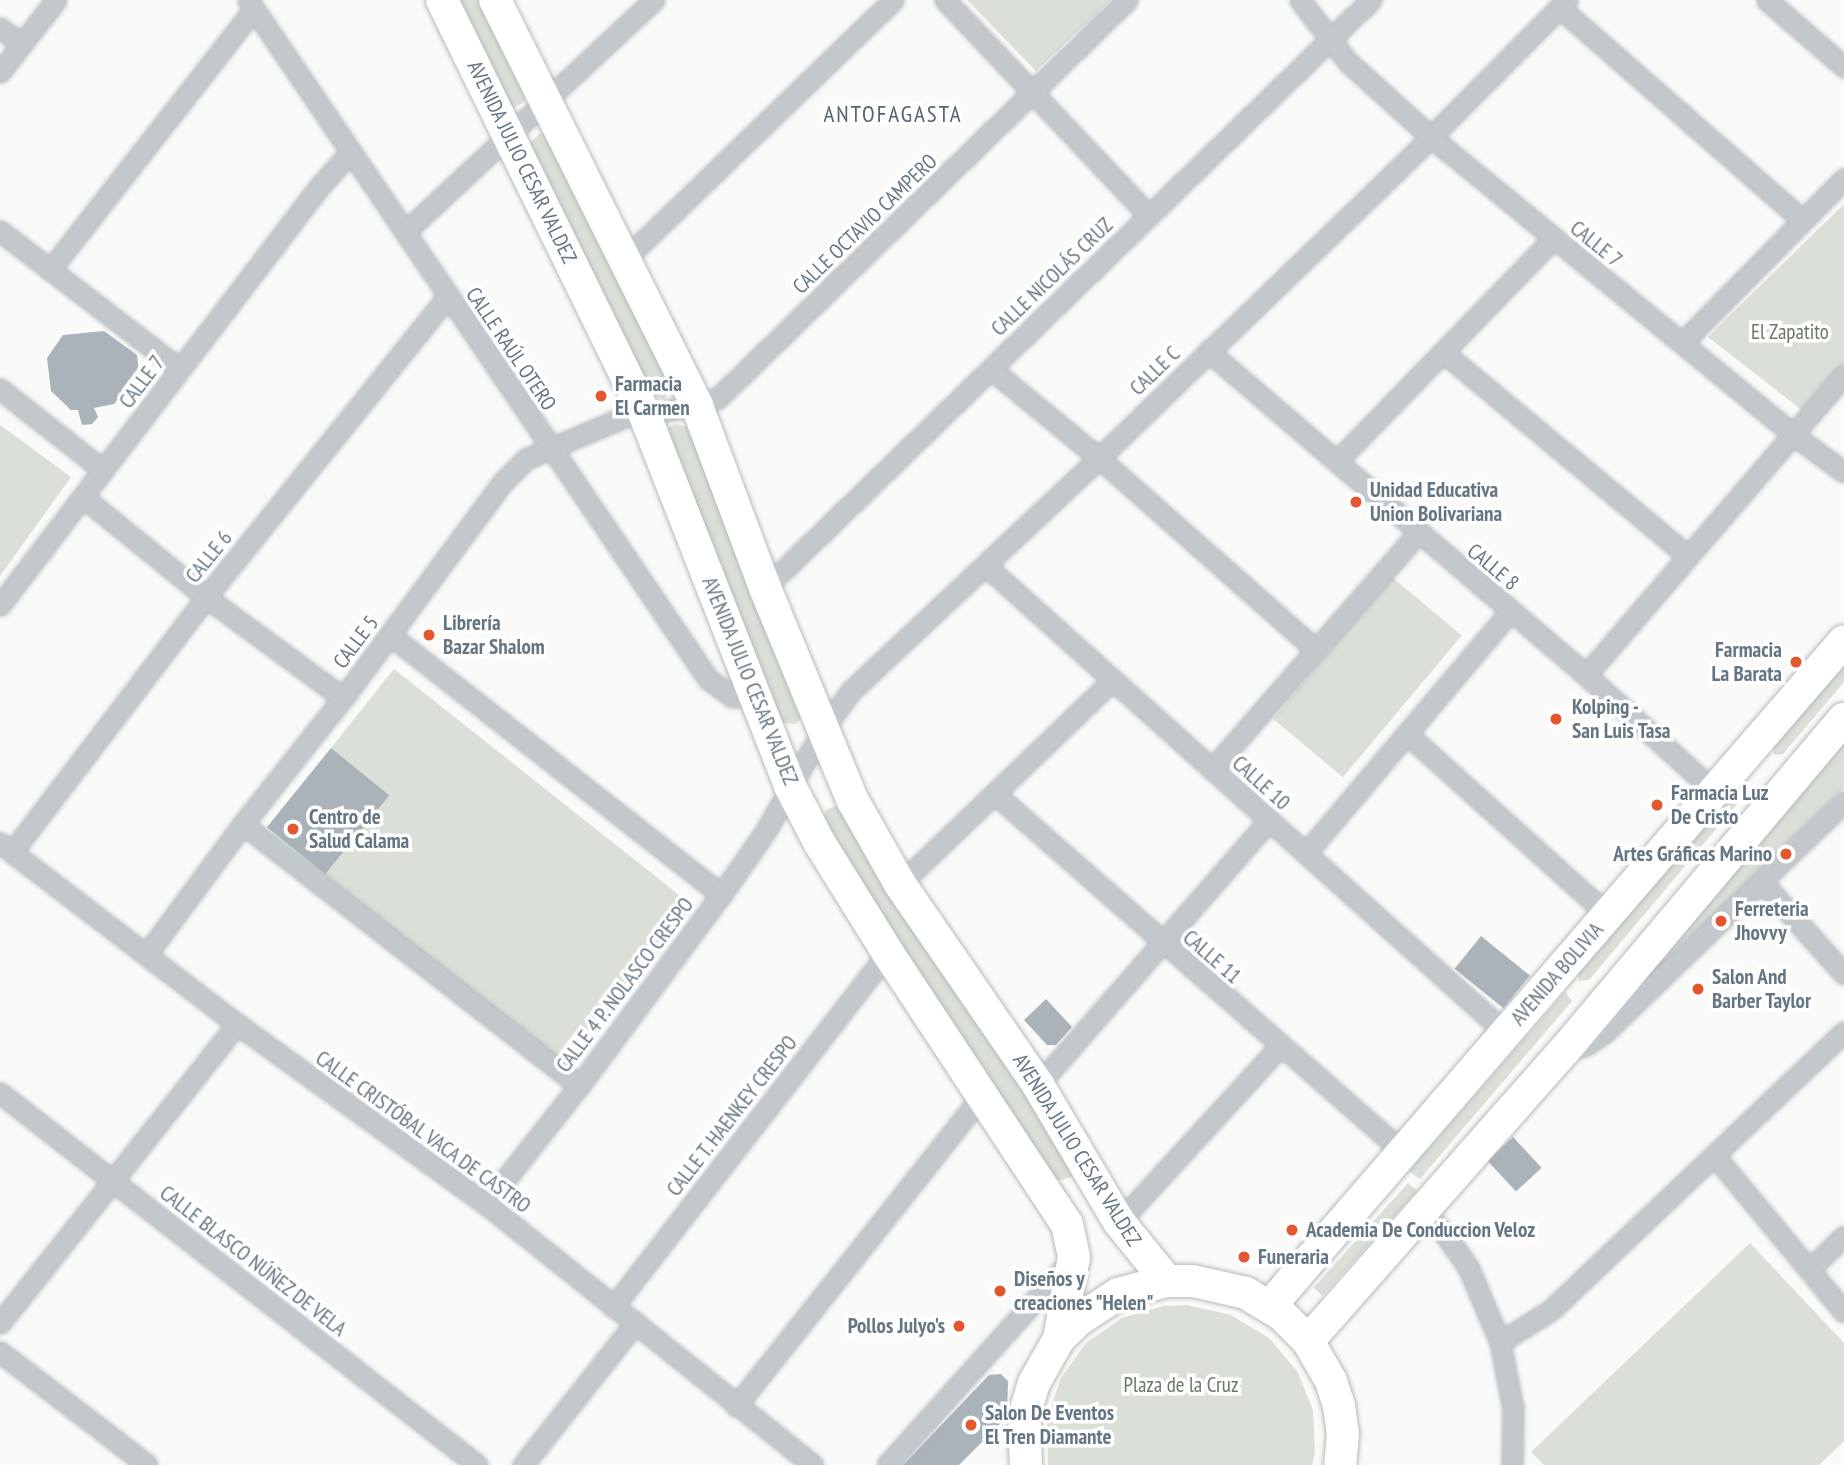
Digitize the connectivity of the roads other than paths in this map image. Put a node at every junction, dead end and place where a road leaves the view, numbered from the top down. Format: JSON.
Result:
{"nodes":[{"id":1,"x":56,"y":0,"type":"edge"},
{"id":2,"x":442,"y":0,"type":"edge"},
{"id":3,"x":495,"y":0,"type":"edge"},
{"id":4,"x":654,"y":0,"type":"edge"},
{"id":5,"x":893,"y":0,"type":"edge"},
{"id":6,"x":945,"y":0,"type":"edge"},
{"id":7,"x":1127,"y":0,"type":"edge"},
{"id":8,"x":1300,"y":0,"type":"edge"},
{"id":9,"x":1371,"y":0,"type":"edge"},
{"id":10,"x":1563,"y":4,"type":"edge"},
{"id":11,"x":1779,"y":4,"type":"edge"},
{"id":12,"x":251,"y":5,"type":"edge"},
{"id":13,"x":0,"y":28,"type":"edge"},
{"id":14,"x":1331,"y":39,"type":"junction"},
{"id":15,"x":21,"y":44,"type":"junction"},
{"id":16,"x":1844,"y":67,"type":"edge"},
{"id":17,"x":0,"y":72,"type":"edge"},
{"id":18,"x":1034,"y":92,"type":"junction"},
{"id":19,"x":547,"y":101,"type":"junction"},
{"id":20,"x":510,"y":135,"type":"junction"},
{"id":21,"x":1431,"y":137,"type":"junction"},
{"id":22,"x":351,"y":152,"type":"junction"},
{"id":23,"x":1844,"y":179,"type":"edge"},
{"id":24,"x":1149,"y":216,"type":"junction"},
{"id":25,"x":1802,"y":220,"type":"junction"},
{"id":26,"x":0,"y":232,"type":"edge"},
{"id":27,"x":405,"y":232,"type":"junction"},
{"id":28,"x":1553,"y":239,"type":"junction"},
{"id":29,"x":626,"y":258,"type":"junction"},
{"id":30,"x":50,"y":270,"type":"junction"},
{"id":31,"x":448,"y":296,"type":"junction"},
{"id":32,"x":1682,"y":343,"type":"junction"},
{"id":33,"x":1208,"y":351,"type":"junction"},
{"id":34,"x":1443,"y":352,"type":"junction"},
{"id":35,"x":180,"y":369,"type":"junction"},
{"id":36,"x":991,"y":369,"type":"junction"},
{"id":37,"x":1844,"y":375,"type":"edge"},
{"id":38,"x":0,"y":389,"type":"edge"},
{"id":39,"x":697,"y":406,"type":"junction"},
{"id":40,"x":644,"y":414,"type":"junction"},
{"id":41,"x":1792,"y":434,"type":"junction"},
{"id":42,"x":550,"y":447,"type":"junction"},
{"id":43,"x":1099,"y":458,"type":"junction"},
{"id":44,"x":1337,"y":461,"type":"junction"},
{"id":45,"x":103,"y":470,"type":"junction"},
{"id":46,"x":1844,"y":472,"type":"edge"},
{"id":47,"x":83,"y":497,"type":"junction"},
{"id":48,"x":1418,"y":533,"type":"junction"},
{"id":49,"x":1687,"y":555,"type":"junction"},
{"id":50,"x":986,"y":566,"type":"junction"},
{"id":51,"x":765,"y":588,"type":"junction"},
{"id":52,"x":206,"y":597,"type":"junction"},
{"id":53,"x":0,"y":605,"type":"edge"},
{"id":54,"x":1510,"y":612,"type":"junction"},
{"id":55,"x":390,"y":635,"type":"junction"},
{"id":56,"x":1844,"y":641,"type":"edge"},
{"id":57,"x":1315,"y":649,"type":"junction"},
{"id":58,"x":1586,"y":675,"type":"junction"},
{"id":59,"x":1113,"y":681,"type":"junction"},
{"id":60,"x":754,"y":694,"type":"junction"},
{"id":61,"x":343,"y":698,"type":"junction"},
{"id":62,"x":1844,"y":719,"type":"edge"},
{"id":63,"x":824,"y":728,"type":"junction"},
{"id":64,"x":1407,"y":734,"type":"junction"},
{"id":65,"x":1212,"y":769,"type":"junction"},
{"id":66,"x":790,"y":786,"type":"junction"},
{"id":67,"x":1715,"y":792,"type":"junction"},
{"id":68,"x":995,"y":793,"type":"junction"},
{"id":69,"x":1844,"y":802,"type":"edge"},
{"id":70,"x":1269,"y":820,"type":"junction"},
{"id":71,"x":243,"y":824,"type":"junction"},
{"id":72,"x":6,"y":848,"type":"edge"},
{"id":73,"x":1306,"y":853,"type":"junction"},
{"id":74,"x":1762,"y":882,"type":"junction"},
{"id":75,"x":900,"y":884,"type":"junction"},
{"id":76,"x":721,"y":895,"type":"junction"},
{"id":77,"x":1608,"y":915,"type":"junction"},
{"id":78,"x":1160,"y":942,"type":"junction"},
{"id":79,"x":888,"y":953,"type":"junction"},
{"id":80,"x":146,"y":954,"type":"junction"},
{"id":81,"x":1844,"y":974,"type":"edge"},
{"id":82,"x":237,"y":1024,"type":"junction"},
{"id":83,"x":1844,"y":1032,"type":"edge"},
{"id":84,"x":1506,"y":1033,"type":"junction"},
{"id":85,"x":1280,"y":1046,"type":"junction"},
{"id":86,"x":1564,"y":1051,"type":"junction"},
{"id":87,"x":1038,"y":1085,"type":"junction"},
{"id":88,"x":579,"y":1086,"type":"junction"},
{"id":89,"x":0,"y":1093,"type":"edge"},
{"id":90,"x":983,"y":1094,"type":"junction"},
{"id":91,"x":1403,"y":1152,"type":"junction"},
{"id":92,"x":1715,"y":1156,"type":"junction"},
{"id":93,"x":114,"y":1182,"type":"junction"},
{"id":94,"x":486,"y":1204,"type":"junction"},
{"id":95,"x":1423,"y":1209,"type":"junction"},
{"id":96,"x":1119,"y":1222,"type":"junction"},
{"id":97,"x":1844,"y":1236,"type":"edge"},
{"id":98,"x":1074,"y":1257,"type":"junction"},
{"id":99,"x":1810,"y":1269,"type":"junction"},
{"id":100,"x":1167,"y":1281,"type":"junction"},
{"id":101,"x":1270,"y":1306,"type":"junction"},
{"id":102,"x":613,"y":1307,"type":"junction"},
{"id":103,"x":1844,"y":1312,"type":"edge"},
{"id":104,"x":636,"y":1322,"type":"junction"},
{"id":105,"x":0,"y":1323,"type":"edge"},
{"id":106,"x":1059,"y":1339,"type":"junction"},
{"id":107,"x":1308,"y":1341,"type":"junction"},
{"id":108,"x":1500,"y":1342,"type":"junction"},
{"id":109,"x":0,"y":1352,"type":"edge"},
{"id":110,"x":736,"y":1406,"type":"junction"},
{"id":111,"x":147,"y":1465,"type":"edge"},
{"id":112,"x":477,"y":1465,"type":"edge"},
{"id":113,"x":523,"y":1465,"type":"edge"},
{"id":114,"x":813,"y":1465,"type":"edge"},
{"id":115,"x":887,"y":1465,"type":"edge"},
{"id":116,"x":1026,"y":1465,"type":"edge"},
{"id":117,"x":1340,"y":1465,"type":"edge"},
{"id":118,"x":1512,"y":1465,"type":"edge"}],
"edges":[{"from":1,"to":15,"type":"street"},
{"from":2,"to":20,"type":"main road","name":"AVENIDA JULIO CESAR VALDEZ"},
{"from":3,"to":19,"type":"main road","name":"AVENIDA JULIO CESAR VALDEZ"},
{"from":4,"to":19,"type":"street"},
{"from":5,"to":29,"type":"street"},
{"from":6,"to":18,"type":"street"},
{"from":7,"to":18,"type":"street","name":"CALLE OCTAVIO CAMPERO"},
{"from":8,"to":14,"type":"street","name":"CALLE 7"},
{"from":9,"to":14,"type":"street","name":"CALLE NICOLÁS CRUZ"},
{"from":10,"to":21,"type":"street","name":"CALLE C"},
{"from":10,"to":25,"type":"street"},
{"from":11,"to":16,"type":"street"},
{"from":12,"to":22,"type":"street","name":"CALLE RAÚL OTERO"},
{"from":12,"to":30,"type":"street"},
{"from":13,"to":15,"type":"street"},
{"from":14,"to":21,"type":"street","name":"CALLE 7"},
{"from":14,"to":24,"type":"street","name":"CALLE NICOLÁS CRUZ"},
{"from":15,"to":17,"type":"street"},
{"from":18,"to":24,"type":"street"},
{"from":18,"to":39,"type":"street","name":"CALLE OCTAVIO CAMPERO"},
{"from":19,"to":20,"type":"street"},
{"from":19,"to":29,"type":"main road","name":"AVENIDA JULIO CESAR VALDEZ"},
{"from":20,"to":27,"type":"street"},
{"from":20,"to":40,"type":"main road","name":"AVENIDA JULIO CESAR VALDEZ"},
{"from":21,"to":28,"type":"street","name":"CALLE 7"},
{"from":21,"to":33,"type":"street","name":"CALLE C"},
{"from":22,"to":27,"type":"street","name":"CALLE RAÚL OTERO"},
{"from":22,"to":35,"type":"street","name":"CALLE 7"},
{"from":23,"to":25,"type":"street"},
{"from":24,"to":36,"type":"street","name":"CALLE NICOLÁS CRUZ"},
{"from":25,"to":32,"type":"street"},
{"from":26,"to":30,"type":"street"},
{"from":27,"to":31,"type":"street","name":"CALLE RAÚL OTERO"},
{"from":28,"to":32,"type":"street","name":"CALLE 7"},
{"from":28,"to":34,"type":"street"},
{"from":29,"to":39,"type":"main road","name":"AVENIDA JULIO CESAR VALDEZ"},
{"from":30,"to":35,"type":"street"},
{"from":31,"to":42,"type":"street","name":"CALLE RAÚL OTERO"},
{"from":31,"to":52,"type":"street","name":"CALLE 6"},
{"from":32,"to":41,"type":"street","name":"CALLE 7"},
{"from":33,"to":43,"type":"street","name":"CALLE C"},
{"from":33,"to":44,"type":"street","name":"CALLE 8"},
{"from":34,"to":44,"type":"street"},
{"from":34,"to":49,"type":"street"},
{"from":35,"to":45,"type":"street","name":"CALLE 7"},
{"from":36,"to":43,"type":"street"},
{"from":36,"to":51,"type":"street","name":"CALLE NICOLÁS CRUZ"},
{"from":37,"to":41,"type":"street"},
{"from":38,"to":45,"type":"street"},
{"from":39,"to":40,"type":"street","name":"CALLE OCTAVIO CAMPERO"},
{"from":39,"to":51,"type":"main road","name":"AVENIDA JULIO CESAR VALDEZ"},
{"from":40,"to":42,"type":"street","name":"CALLE 5"},
{"from":40,"to":60,"type":"main road","name":"AVENIDA JULIO CESAR VALDEZ"},
{"from":41,"to":46,"type":"street","name":"CALLE 7"},
{"from":41,"to":49,"type":"street"},
{"from":42,"to":55,"type":"street","name":"CALLE 5"},
{"from":42,"to":60,"type":"street","name":"CALLE RAÚL OTERO"},
{"from":43,"to":50,"type":"street","name":"CALLE C"},
{"from":43,"to":57,"type":"street"},
{"from":44,"to":48,"type":"street","name":"CALLE 8"},
{"from":45,"to":47,"type":"street","name":"CALLE 7"},
{"from":47,"to":52,"type":"street"},
{"from":47,"to":53,"type":"street","name":"CALLE 7"},
{"from":48,"to":54,"type":"street","name":"CALLE 8"},
{"from":48,"to":57,"type":"street"},
{"from":49,"to":58,"type":"street"},
{"from":50,"to":59,"type":"street","name":"CALLE 10"},
{"from":50,"to":63,"type":"street","name":"CALLE C"},
{"from":51,"to":63,"type":"main road","name":"AVENIDA JULIO CESAR VALDEZ"},
{"from":52,"to":61,"type":"street"},
{"from":52,"to":72,"type":"street","name":"CALLE 6"},
{"from":54,"to":58,"type":"street","name":"CALLE 8"},
{"from":54,"to":64,"type":"street"},
{"from":55,"to":61,"type":"street","name":"CALLE 5"},
{"from":55,"to":76,"type":"street"},
{"from":56,"to":67,"type":"main road","name":"AVENIDA BOLIVIA"},
{"from":57,"to":65,"type":"street"},
{"from":58,"to":67,"type":"street","name":"CALLE 8"},
{"from":59,"to":65,"type":"street","name":"CALLE 10"},
{"from":59,"to":68,"type":"street"},
{"from":60,"to":66,"type":"main road","name":"AVENIDA JULIO CESAR VALDEZ"},
{"from":61,"to":71,"type":"street","name":"CALLE 5"},
{"from":62,"to":86,"type":"main road"},
{"from":63,"to":66,"type":"street","name":"CALLE C"},
{"from":63,"to":75,"type":"main road","name":"AVENIDA JULIO CESAR VALDEZ"},
{"from":64,"to":73,"type":"street"},
{"from":64,"to":77,"type":"street"},
{"from":65,"to":70,"type":"street","name":"CALLE 10"},
{"from":66,"to":76,"type":"street","name":"CALLE 4 P. NOLASCO CRESPO"},
{"from":66,"to":79,"type":"main road","name":"AVENIDA JULIO CESAR VALDEZ"},
{"from":67,"to":77,"type":"main road","name":"AVENIDA BOLIVIA"},
{"from":68,"to":75,"type":"street"},
{"from":68,"to":78,"type":"street","name":"CALLE 11"},
{"from":69,"to":74,"type":"street"},
{"from":70,"to":73,"type":"street","name":"CALLE 10"},
{"from":70,"to":78,"type":"street"},
{"from":71,"to":80,"type":"street","name":"CALLE 5"},
{"from":71,"to":88,"type":"street"},
{"from":72,"to":80,"type":"street","name":"CALLE CRISTÓBAL VACA DE CASTRO"},
{"from":73,"to":84,"type":"street","name":"CALLE 10"},
{"from":74,"to":81,"type":"street"},
{"from":74,"to":86,"type":"street"},
{"from":75,"to":87,"type":"main road","name":"AVENIDA JULIO CESAR VALDEZ"},
{"from":76,"to":88,"type":"street","name":"CALLE 4 P. NOLASCO CRESPO"},
{"from":77,"to":84,"type":"main road","name":"AVENIDA BOLIVIA"},
{"from":78,"to":85,"type":"street","name":"CALLE 11"},
{"from":78,"to":87,"type":"street"},
{"from":79,"to":90,"type":"main road","name":"AVENIDA JULIO CESAR VALDEZ"},
{"from":79,"to":102,"type":"street","name":"CALLE T. HAENKEY CRESPO"},
{"from":80,"to":82,"type":"street","name":"CALLE CRISTÓBAL VACA DE CASTRO"},
{"from":82,"to":93,"type":"street"},
{"from":82,"to":94,"type":"street","name":"CALLE CRISTÓBAL VACA DE CASTRO"},
{"from":83,"to":92,"type":"street"},
{"from":84,"to":91,"type":"main road","name":"AVENIDA BOLIVIA"},
{"from":85,"to":91,"type":"street","name":"CALLE 11"},
{"from":85,"to":96,"type":"street"},
{"from":86,"to":95,"type":"main road"},
{"from":87,"to":96,"type":"main road","name":"AVENIDA JULIO CESAR VALDEZ"},
{"from":88,"to":94,"type":"street","name":"CALLE 4 P. NOLASCO CRESPO"},
{"from":89,"to":93,"type":"street","name":"CALLE BLASCO NÚÑEZ DE VELA"},
{"from":90,"to":98,"type":"main road","name":"AVENIDA JULIO CESAR VALDEZ"},
{"from":90,"to":110,"type":"street"},
{"from":91,"to":101,"type":"main road","name":"AVENIDA BOLIVIA"},
{"from":92,"to":99,"type":"street"},
{"from":92,"to":108,"type":"street"},
{"from":93,"to":105,"type":"street"},
{"from":93,"to":112,"type":"street","name":"CALLE BLASCO NÚÑEZ DE VELA"},
{"from":94,"to":102,"type":"street","name":"CALLE CRISTÓBAL VACA DE CASTRO"},
{"from":95,"to":107,"type":"main road"},
{"from":95,"to":108,"type":"street"},
{"from":96,"to":100,"type":"main road","name":"AVENIDA JULIO CESAR VALDEZ"},
{"from":97,"to":99,"type":"street"},
{"from":98,"to":106,"type":"main road","name":"AVENIDA JULIO CESAR VALDEZ"},
{"from":98,"to":115,"type":"street"},
{"from":99,"to":103,"type":"street"},
{"from":100,"to":101,"type":"main road"},
{"from":100,"to":106,"type":"main road"},
{"from":101,"to":107,"type":"main road"},
{"from":102,"to":104,"type":"street","name":"CALLE CRISTÓBAL VACA DE CASTRO"},
{"from":104,"to":110,"type":"street","name":"CALLE CRISTÓBAL VACA DE CASTRO"},
{"from":104,"to":113,"type":"street"},
{"from":106,"to":116,"type":"main road"},
{"from":107,"to":117,"type":"main road"},
{"from":108,"to":118,"type":"street"},
{"from":109,"to":111,"type":"street"},
{"from":110,"to":114,"type":"street","name":"CALLE CRISTÓBAL VACA DE CASTRO"}]}
